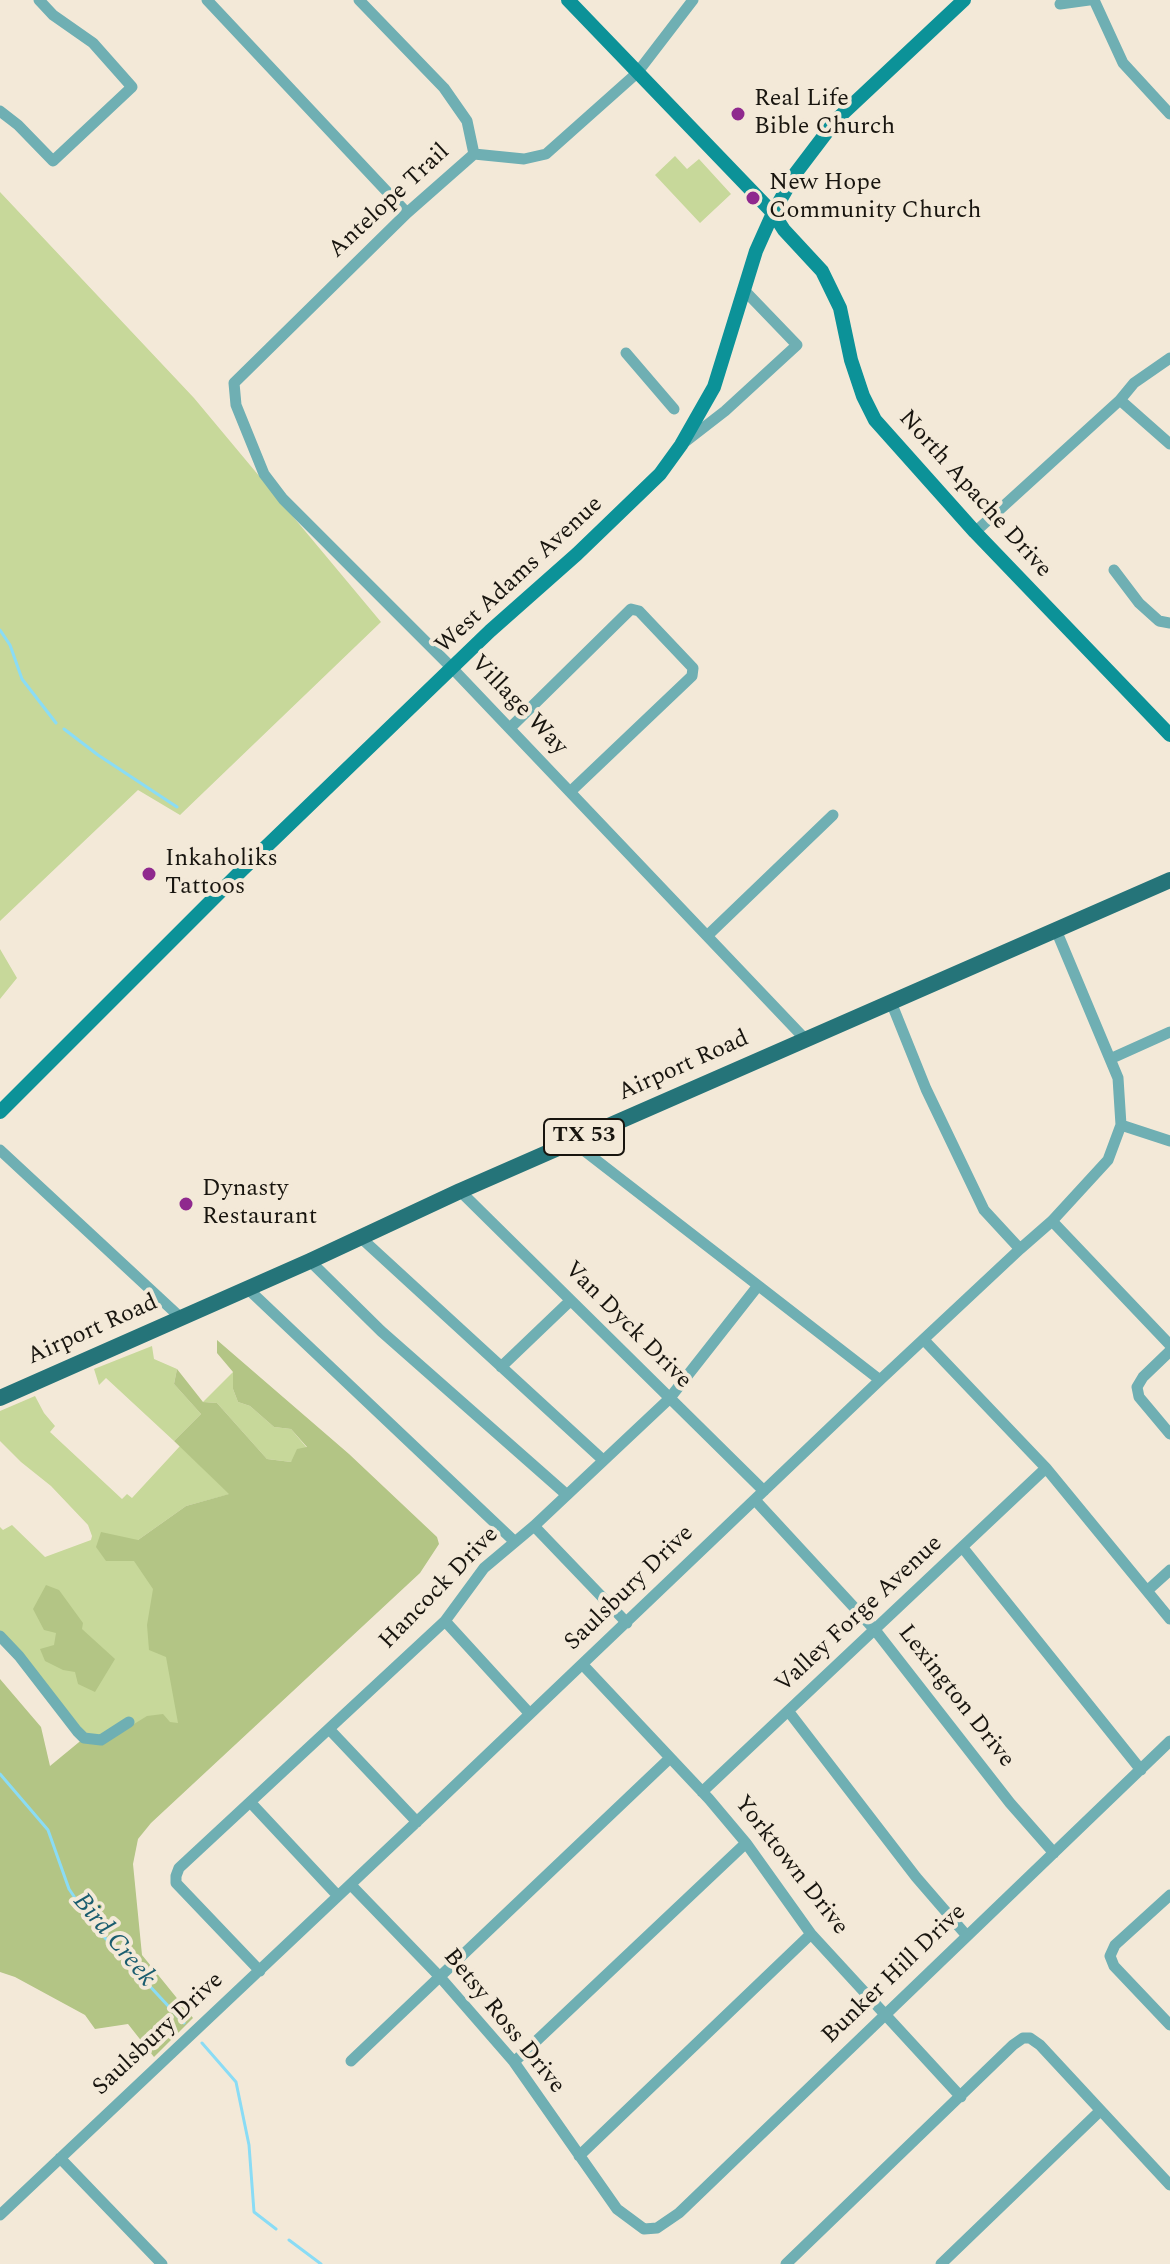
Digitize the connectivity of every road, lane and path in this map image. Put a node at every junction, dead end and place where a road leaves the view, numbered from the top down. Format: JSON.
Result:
{"nodes":[{"id":1,"x":39,"y":0,"type":"edge"},
{"id":2,"x":207,"y":0,"type":"edge"},
{"id":3,"x":359,"y":0,"type":"edge"},
{"id":4,"x":568,"y":0,"type":"edge"},
{"id":5,"x":693,"y":0,"type":"edge"},
{"id":6,"x":964,"y":0,"type":"edge"},
{"id":7,"x":1092,"y":0,"type":"edge"},
{"id":8,"x":1060,"y":4,"type":"dead end"},
{"id":9,"x":637,"y":73,"type":"junction"},
{"id":10,"x":0,"y":111,"type":"edge"},
{"id":11,"x":1170,"y":114,"type":"edge"},
{"id":12,"x":474,"y":154,"type":"junction"},
{"id":13,"x":407,"y":213,"type":"junction"},
{"id":14,"x":773,"y":213,"type":"junction"},
{"id":15,"x":745,"y":291,"type":"junction"},
{"id":16,"x":626,"y":353,"type":"dead end"},
{"id":17,"x":1170,"y":358,"type":"edge"},
{"id":18,"x":234,"y":383,"type":"joint"},
{"id":19,"x":1120,"y":400,"type":"junction"},
{"id":20,"x":674,"y":409,"type":"dead end"},
{"id":21,"x":1170,"y":444,"type":"edge"},
{"id":22,"x":681,"y":445,"type":"junction"},
{"id":23,"x":975,"y":532,"type":"junction"},
{"id":24,"x":1114,"y":570,"type":"dead end"},
{"id":25,"x":1170,"y":623,"type":"edge"},
{"id":26,"x":453,"y":669,"type":"junction"},
{"id":27,"x":510,"y":728,"type":"junction"},
{"id":28,"x":1170,"y":735,"type":"edge"},
{"id":29,"x":570,"y":792,"type":"junction"},
{"id":30,"x":833,"y":815,"type":"dead end"},
{"id":31,"x":1170,"y":880,"type":"edge"},
{"id":32,"x":1056,"y":930,"type":"junction"},
{"id":33,"x":707,"y":936,"type":"junction"},
{"id":34,"x":891,"y":1002,"type":"junction"},
{"id":35,"x":1170,"y":1032,"type":"edge"},
{"id":36,"x":806,"y":1040,"type":"junction"},
{"id":37,"x":1110,"y":1059,"type":"junction"},
{"id":38,"x":0,"y":1112,"type":"edge"},
{"id":39,"x":1121,"y":1125,"type":"junction"},
{"id":40,"x":1170,"y":1141,"type":"edge"},
{"id":41,"x":573,"y":1142,"type":"junction"},
{"id":42,"x":0,"y":1150,"type":"edge"},
{"id":43,"x":460,"y":1191,"type":"junction"},
{"id":44,"x":1052,"y":1221,"type":"junction"},
{"id":45,"x":360,"y":1237,"type":"junction"},
{"id":46,"x":1020,"y":1249,"type":"junction"},
{"id":47,"x":310,"y":1261,"type":"junction"},
{"id":48,"x":757,"y":1287,"type":"junction"},
{"id":49,"x":247,"y":1288,"type":"junction"},
{"id":50,"x":570,"y":1301,"type":"junction"},
{"id":51,"x":181,"y":1318,"type":"junction"},
{"id":52,"x":924,"y":1340,"type":"junction"},
{"id":53,"x":1170,"y":1345,"type":"edge"},
{"id":54,"x":1170,"y":1351,"type":"edge"},
{"id":55,"x":501,"y":1367,"type":"junction"},
{"id":56,"x":880,"y":1380,"type":"junction"},
{"id":57,"x":0,"y":1398,"type":"edge"},
{"id":58,"x":669,"y":1399,"type":"junction"},
{"id":59,"x":1170,"y":1434,"type":"edge"},
{"id":60,"x":603,"y":1460,"type":"junction"},
{"id":61,"x":1046,"y":1468,"type":"junction"},
{"id":62,"x":567,"y":1495,"type":"junction"},
{"id":63,"x":760,"y":1496,"type":"junction"},
{"id":64,"x":534,"y":1526,"type":"junction"},
{"id":65,"x":514,"y":1541,"type":"junction"},
{"id":66,"x":963,"y":1548,"type":"junction"},
{"id":67,"x":1170,"y":1570,"type":"edge"},
{"id":68,"x":1148,"y":1590,"type":"junction"},
{"id":69,"x":1170,"y":1619,"type":"edge"},
{"id":70,"x":445,"y":1621,"type":"junction"},
{"id":71,"x":627,"y":1623,"type":"junction"},
{"id":72,"x":875,"y":1630,"type":"junction"},
{"id":73,"x":0,"y":1636,"type":"edge"},
{"id":74,"x":583,"y":1665,"type":"junction"},
{"id":75,"x":789,"y":1712,"type":"junction"},
{"id":76,"x":530,"y":1714,"type":"junction"},
{"id":77,"x":129,"y":1722,"type":"dead end"},
{"id":78,"x":329,"y":1729,"type":"junction"},
{"id":79,"x":1170,"y":1741,"type":"edge"},
{"id":80,"x":670,"y":1758,"type":"junction"},
{"id":81,"x":1141,"y":1770,"type":"junction"},
{"id":82,"x":702,"y":1792,"type":"junction"},
{"id":83,"x":251,"y":1803,"type":"junction"},
{"id":84,"x":417,"y":1822,"type":"junction"},
{"id":85,"x":746,"y":1843,"type":"junction"},
{"id":86,"x":1054,"y":1853,"type":"junction"},
{"id":87,"x":351,"y":1885,"type":"junction"},
{"id":88,"x":1170,"y":1895,"type":"edge"},
{"id":89,"x":338,"y":1896,"type":"junction"},
{"id":90,"x":811,"y":1934,"type":"junction"},
{"id":91,"x":967,"y":1936,"type":"junction"},
{"id":92,"x":260,"y":1971,"type":"junction"},
{"id":93,"x":440,"y":1977,"type":"junction"},
{"id":94,"x":886,"y":2014,"type":"junction"},
{"id":95,"x":1170,"y":2025,"type":"edge"},
{"id":96,"x":351,"y":2061,"type":"dead end"},
{"id":97,"x":514,"y":2062,"type":"junction"},
{"id":98,"x":961,"y":2097,"type":"junction"},
{"id":99,"x":1100,"y":2111,"type":"junction"},
{"id":100,"x":579,"y":2156,"type":"junction"},
{"id":101,"x":60,"y":2158,"type":"junction"},
{"id":102,"x":1170,"y":2185,"type":"edge"},
{"id":103,"x":0,"y":2215,"type":"edge"},
{"id":104,"x":644,"y":2229,"type":"joint"},
{"id":105,"x":162,"y":2264,"type":"edge"},
{"id":106,"x":786,"y":2264,"type":"edge"},
{"id":107,"x":941,"y":2264,"type":"edge"}],
"edges":[{"from":1,"to":10,"type":"street"},
{"from":2,"to":13,"type":"street"},
{"from":3,"to":12,"type":"street"},
{"from":4,"to":9,"type":"main road","name":"North Apache Drive"},
{"from":5,"to":9,"type":"street","name":"Antelope Trail"},
{"from":6,"to":14,"type":"main road","name":"West Adams Avenue"},
{"from":7,"to":8,"type":"street"},
{"from":7,"to":11,"type":"street"},
{"from":9,"to":12,"type":"street","name":"Antelope Trail"},
{"from":9,"to":14,"type":"main road","name":"North Apache Drive"},
{"from":12,"to":13,"type":"street","name":"Antelope Trail"},
{"from":13,"to":18,"type":"street","name":"Antelope Trail"},
{"from":14,"to":15,"type":"main road","name":"West Adams Avenue"},
{"from":14,"to":23,"type":"main road","name":"North Apache Drive"},
{"from":15,"to":22,"type":"main road","name":"West Adams Avenue"},
{"from":15,"to":22,"type":"street"},
{"from":16,"to":20,"type":"street"},
{"from":17,"to":19,"type":"street"},
{"from":18,"to":26,"type":"street","name":"Village Way"},
{"from":19,"to":21,"type":"street"},
{"from":19,"to":23,"type":"street"},
{"from":22,"to":26,"type":"main road","name":"West Adams Avenue"},
{"from":23,"to":28,"type":"main road","name":"North Apache Drive"},
{"from":24,"to":25,"type":"street"},
{"from":26,"to":27,"type":"street","name":"Village Way"},
{"from":26,"to":38,"type":"main road","name":"West Adams Avenue"},
{"from":27,"to":29,"type":"street","name":"Village Way"},
{"from":27,"to":29,"type":"street"},
{"from":29,"to":33,"type":"street","name":"Village Way"},
{"from":30,"to":33,"type":"street"},
{"from":31,"to":32,"type":"main road","name":"Airport Road","number":"TX 53"},
{"from":32,"to":34,"type":"main road","name":"Airport Road","number":"TX 53"},
{"from":32,"to":37,"type":"street","name":"Saulsbury Drive"},
{"from":33,"to":36,"type":"street","name":"Village Way"},
{"from":34,"to":36,"type":"main road","name":"Airport Road","number":"TX 53"},
{"from":34,"to":46,"type":"street"},
{"from":35,"to":37,"type":"street"},
{"from":36,"to":41,"type":"main road","name":"Airport Road","number":"TX 53"},
{"from":37,"to":39,"type":"street","name":"Saulsbury Drive"},
{"from":39,"to":40,"type":"street"},
{"from":39,"to":44,"type":"street","name":"Saulsbury Drive"},
{"from":41,"to":43,"type":"main road","name":"Airport Road","number":"TX 53"},
{"from":41,"to":48,"type":"street"},
{"from":42,"to":51,"type":"street"},
{"from":43,"to":45,"type":"main road","name":"Airport Road","number":"TX 53"},
{"from":43,"to":50,"type":"street","name":"Van Dyck Drive"},
{"from":44,"to":46,"type":"street","name":"Saulsbury Drive"},
{"from":44,"to":53,"type":"street"},
{"from":45,"to":47,"type":"main road","name":"Airport Road","number":"TX 53"},
{"from":45,"to":55,"type":"street"},
{"from":46,"to":52,"type":"street","name":"Saulsbury Drive"},
{"from":47,"to":49,"type":"main road","name":"Airport Road","number":"TX 53"},
{"from":47,"to":62,"type":"street"},
{"from":48,"to":56,"type":"street"},
{"from":48,"to":58,"type":"street","name":"Hancock Drive"},
{"from":49,"to":51,"type":"main road","name":"Airport Road","number":"TX 53"},
{"from":49,"to":65,"type":"street"},
{"from":50,"to":55,"type":"street"},
{"from":50,"to":58,"type":"street","name":"Van Dyck Drive"},
{"from":51,"to":57,"type":"main road","name":"Airport Road","number":"TX 53"},
{"from":52,"to":56,"type":"street","name":"Saulsbury Drive"},
{"from":52,"to":61,"type":"street"},
{"from":54,"to":59,"type":"street"},
{"from":55,"to":60,"type":"street"},
{"from":56,"to":63,"type":"street","name":"Saulsbury Drive"},
{"from":58,"to":60,"type":"street","name":"Hancock Drive"},
{"from":58,"to":63,"type":"street","name":"Van Dyck Drive"},
{"from":60,"to":62,"type":"street","name":"Hancock Drive"},
{"from":61,"to":66,"type":"street","name":"Valley Forge Avenue"},
{"from":61,"to":68,"type":"street"},
{"from":62,"to":64,"type":"street","name":"Hancock Drive"},
{"from":63,"to":71,"type":"street","name":"Saulsbury Drive"},
{"from":63,"to":72,"type":"street","name":"Lexington Drive"},
{"from":64,"to":65,"type":"street","name":"Hancock Drive"},
{"from":64,"to":71,"type":"street"},
{"from":65,"to":70,"type":"street","name":"Hancock Drive"},
{"from":66,"to":72,"type":"street","name":"Valley Forge Avenue"},
{"from":66,"to":81,"type":"street"},
{"from":67,"to":68,"type":"street"},
{"from":68,"to":69,"type":"street"},
{"from":70,"to":76,"type":"street"},
{"from":70,"to":78,"type":"street","name":"Hancock Drive"},
{"from":71,"to":74,"type":"street","name":"Saulsbury Drive"},
{"from":72,"to":75,"type":"street","name":"Valley Forge Avenue"},
{"from":72,"to":86,"type":"street","name":"Lexington Drive"},
{"from":73,"to":77,"type":"street"},
{"from":74,"to":76,"type":"street","name":"Saulsbury Drive"},
{"from":74,"to":80,"type":"street","name":"Yorktown Drive"},
{"from":75,"to":82,"type":"street","name":"Valley Forge Avenue"},
{"from":75,"to":91,"type":"street"},
{"from":76,"to":84,"type":"street","name":"Saulsbury Drive"},
{"from":78,"to":83,"type":"street","name":"Hancock Drive"},
{"from":78,"to":84,"type":"street"},
{"from":79,"to":81,"type":"street","name":"Bunker Hill Drive"},
{"from":80,"to":82,"type":"street","name":"Yorktown Drive"},
{"from":80,"to":93,"type":"street"},
{"from":81,"to":86,"type":"street","name":"Bunker Hill Drive"},
{"from":82,"to":85,"type":"street","name":"Yorktown Drive"},
{"from":83,"to":89,"type":"street"},
{"from":83,"to":92,"type":"street","name":"Hancock Drive"},
{"from":84,"to":87,"type":"street","name":"Saulsbury Drive"},
{"from":85,"to":90,"type":"street","name":"Yorktown Drive"},
{"from":85,"to":97,"type":"street"},
{"from":86,"to":91,"type":"street","name":"Bunker Hill Drive"},
{"from":87,"to":89,"type":"street","name":"Saulsbury Drive"},
{"from":87,"to":93,"type":"street","name":"Betsy Ross Drive"},
{"from":88,"to":95,"type":"street"},
{"from":89,"to":92,"type":"street","name":"Saulsbury Drive"},
{"from":90,"to":94,"type":"street","name":"Yorktown Drive"},
{"from":90,"to":100,"type":"street"},
{"from":91,"to":94,"type":"street","name":"Bunker Hill Drive"},
{"from":92,"to":101,"type":"street","name":"Saulsbury Drive"},
{"from":93,"to":96,"type":"street"},
{"from":93,"to":97,"type":"street","name":"Betsy Ross Drive"},
{"from":94,"to":98,"type":"street","name":"Yorktown Drive"},
{"from":94,"to":104,"type":"street","name":"Bunker Hill Drive"},
{"from":97,"to":100,"type":"street","name":"Betsy Ross Drive"},
{"from":98,"to":99,"type":"street"},
{"from":98,"to":106,"type":"street"},
{"from":99,"to":102,"type":"street"},
{"from":99,"to":107,"type":"street"},
{"from":100,"to":104,"type":"street","name":"Betsy Ross Drive"},
{"from":101,"to":103,"type":"street","name":"Saulsbury Drive"},
{"from":101,"to":105,"type":"street"}]}
